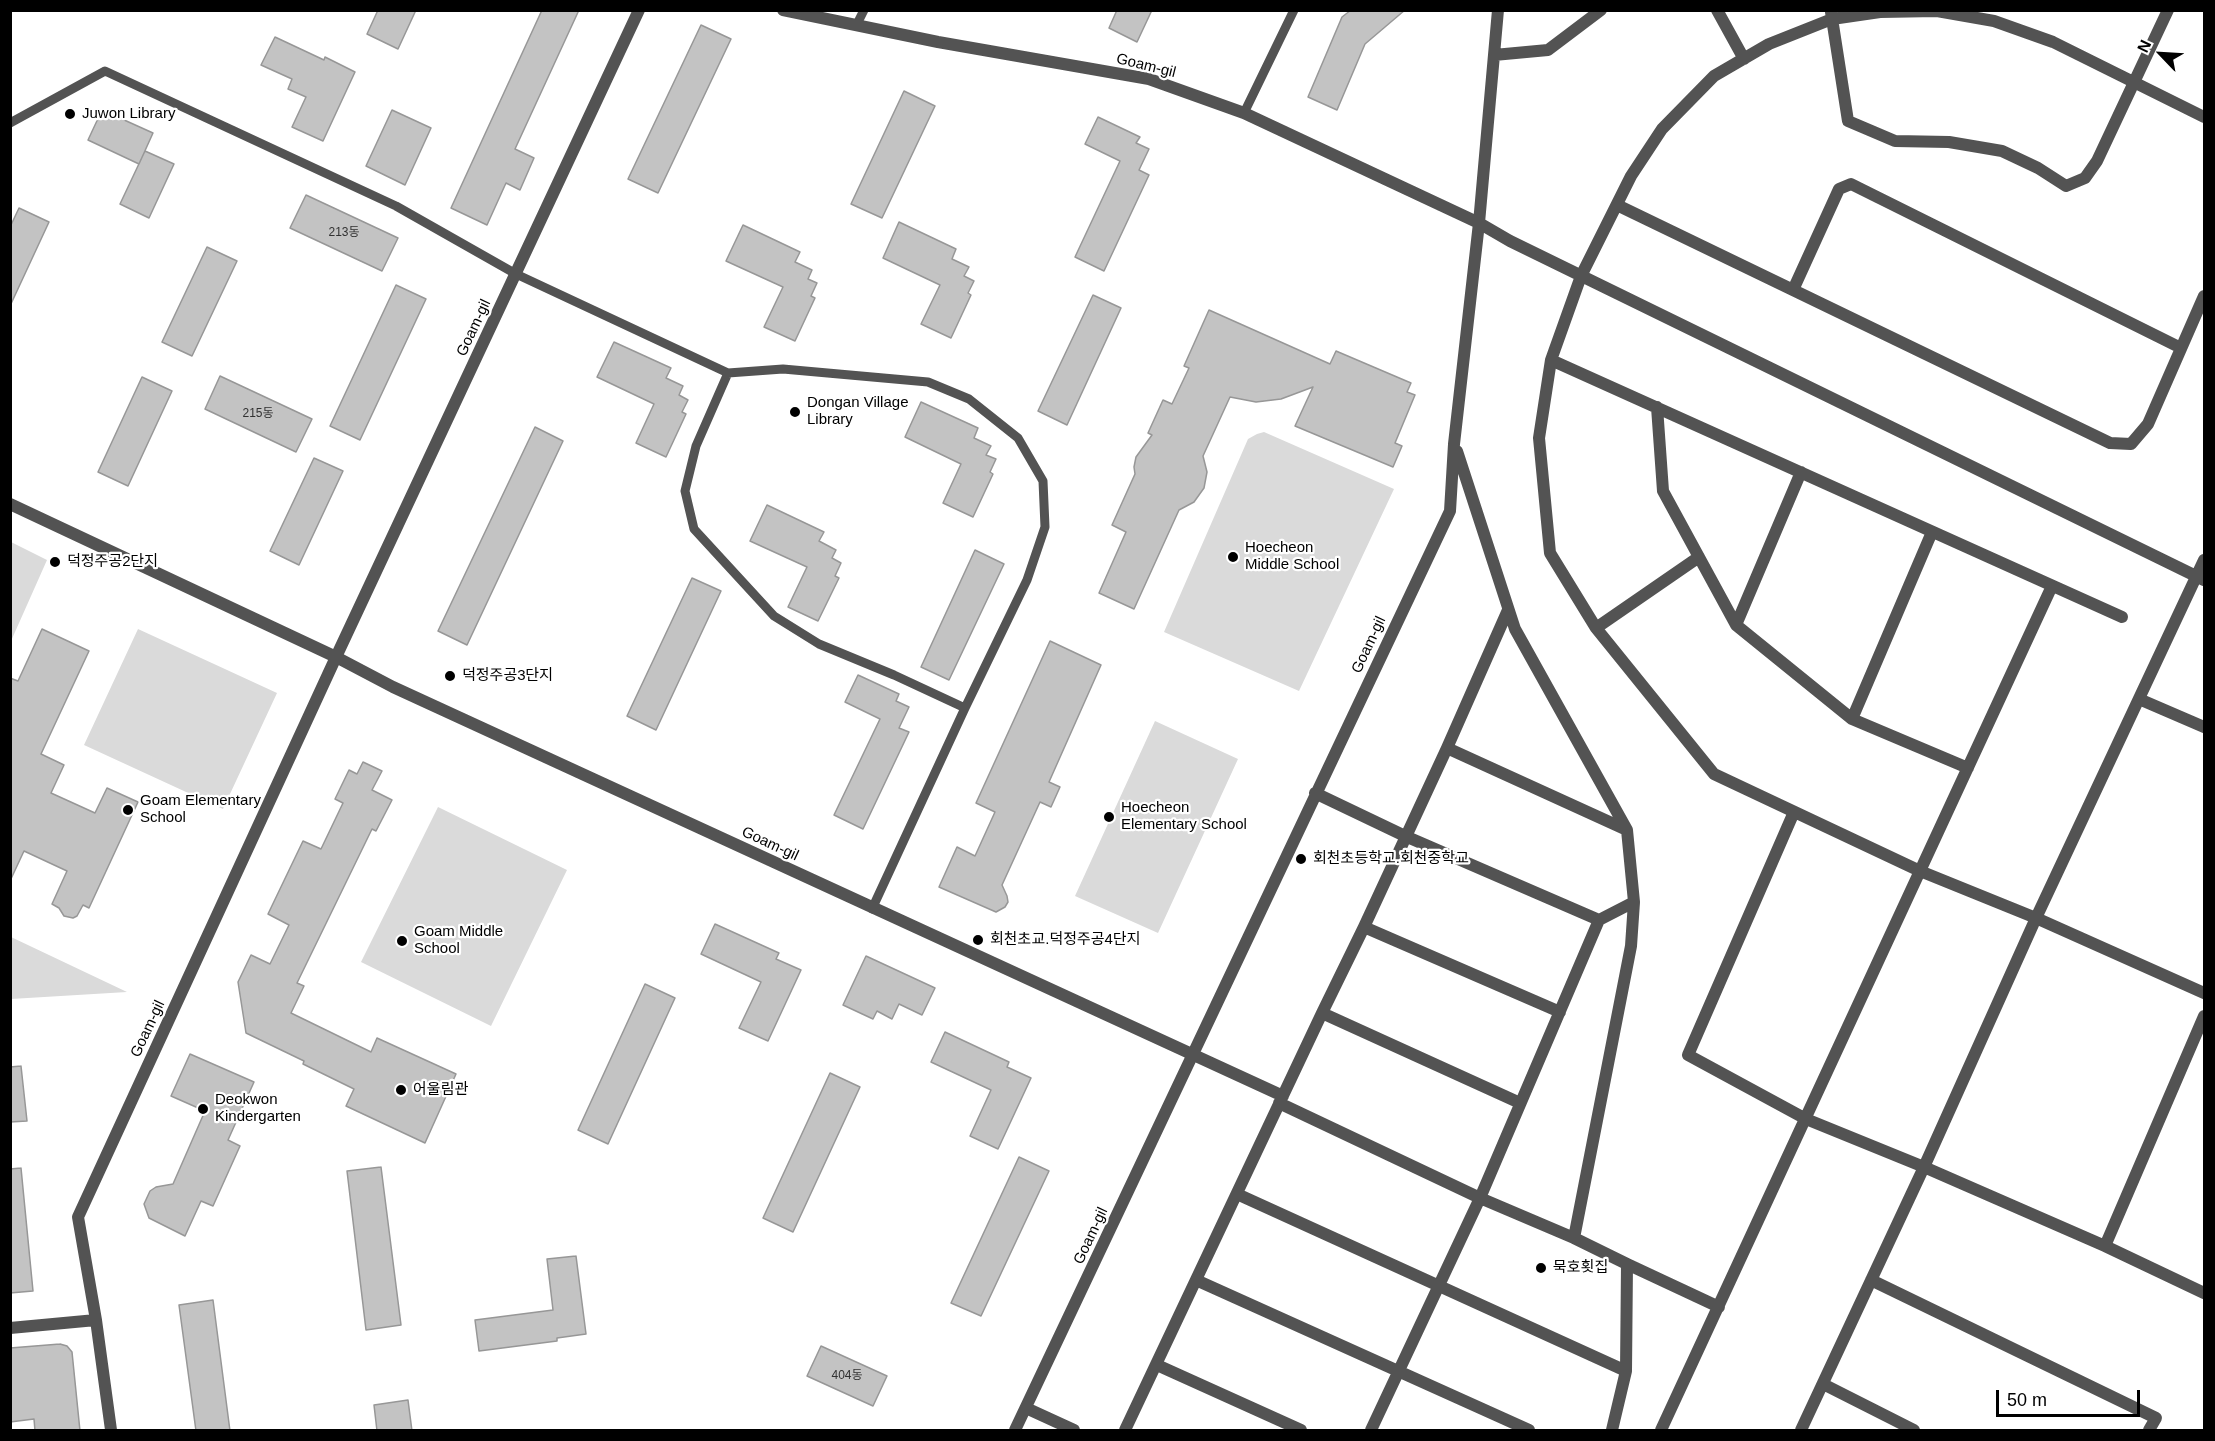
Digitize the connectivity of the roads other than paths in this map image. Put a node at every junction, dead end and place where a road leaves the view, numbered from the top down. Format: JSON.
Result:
{"nodes":[{"id":1,"x":639,"y":10,"type":"edge"},
{"id":2,"x":783,"y":10,"type":"edge"},
{"id":3,"x":864,"y":10,"type":"edge"},
{"id":4,"x":1294,"y":10,"type":"edge"},
{"id":5,"x":1498,"y":10,"type":"edge"},
{"id":6,"x":1601,"y":10,"type":"edge"},
{"id":7,"x":1717,"y":10,"type":"edge"},
{"id":8,"x":2168,"y":10,"type":"edge"},
{"id":9,"x":1832,"y":15,"type":"edge"},
{"id":10,"x":856,"y":26,"type":"junction"},
{"id":11,"x":1494,"y":55,"type":"junction"},
{"id":12,"x":1744,"y":59,"type":"junction"},
{"id":13,"x":2134,"y":82,"type":"junction"},
{"id":14,"x":1244,"y":113,"type":"junction"},
{"id":15,"x":2205,"y":117,"type":"edge"},
{"id":16,"x":10,"y":123,"type":"edge"},
{"id":17,"x":1617,"y":205,"type":"junction"},
{"id":18,"x":1479,"y":223,"type":"junction"},
{"id":19,"x":516,"y":274,"type":"junction"},
{"id":20,"x":1581,"y":276,"type":"junction"},
{"id":21,"x":1793,"y":290,"type":"junction"},
{"id":22,"x":2205,"y":296,"type":"edge"},
{"id":23,"x":2181,"y":348,"type":"junction"},
{"id":24,"x":1551,"y":360,"type":"junction"},
{"id":25,"x":728,"y":373,"type":"junction"},
{"id":26,"x":1657,"y":407,"type":"junction"},
{"id":27,"x":1455,"y":444,"type":"junction"},
{"id":28,"x":1801,"y":472,"type":"junction"},
{"id":29,"x":10,"y":504,"type":"edge"},
{"id":30,"x":1932,"y":532,"type":"junction"},
{"id":31,"x":1699,"y":557,"type":"junction"},
{"id":32,"x":2205,"y":560,"type":"edge"},
{"id":33,"x":2201,"y":578,"type":"edge"},
{"id":34,"x":2052,"y":586,"type":"junction"},
{"id":35,"x":1508,"y":610,"type":"junction"},
{"id":36,"x":2121,"y":617,"type":"dead end"},
{"id":37,"x":1736,"y":625,"type":"junction"},
{"id":38,"x":1596,"y":628,"type":"junction"},
{"id":39,"x":336,"y":657,"type":"junction"},
{"id":40,"x":2139,"y":699,"type":"junction"},
{"id":41,"x":965,"y":708,"type":"junction"},
{"id":42,"x":1852,"y":719,"type":"junction"},
{"id":43,"x":2205,"y":728,"type":"edge"},
{"id":44,"x":1447,"y":748,"type":"junction"},
{"id":45,"x":1968,"y":768,"type":"junction"},
{"id":46,"x":1315,"y":793,"type":"junction"},
{"id":47,"x":1794,"y":812,"type":"junction"},
{"id":48,"x":1627,"y":830,"type":"junction"},
{"id":49,"x":1405,"y":836,"type":"junction"},
{"id":50,"x":1920,"y":870,"type":"junction"},
{"id":51,"x":1634,"y":902,"type":"junction"},
{"id":52,"x":872,"y":909,"type":"junction"},
{"id":53,"x":2036,"y":918,"type":"junction"},
{"id":54,"x":1599,"y":920,"type":"junction"},
{"id":55,"x":1364,"y":927,"type":"junction"},
{"id":56,"x":2205,"y":993,"type":"edge"},
{"id":57,"x":1560,"y":1012,"type":"junction"},
{"id":58,"x":1322,"y":1013,"type":"junction"},
{"id":59,"x":2205,"y":1016,"type":"edge"},
{"id":60,"x":1194,"y":1055,"type":"junction"},
{"id":61,"x":1281,"y":1099,"type":"junction"},
{"id":62,"x":1520,"y":1103,"type":"junction"},
{"id":63,"x":1806,"y":1119,"type":"junction"},
{"id":64,"x":1924,"y":1167,"type":"junction"},
{"id":65,"x":1237,"y":1194,"type":"junction"},
{"id":66,"x":1480,"y":1198,"type":"junction"},
{"id":67,"x":1574,"y":1238,"type":"junction"},
{"id":68,"x":2105,"y":1246,"type":"junction"},
{"id":69,"x":1627,"y":1264,"type":"junction"},
{"id":70,"x":1196,"y":1280,"type":"junction"},
{"id":71,"x":1871,"y":1280,"type":"junction"},
{"id":72,"x":1438,"y":1287,"type":"junction"},
{"id":73,"x":2205,"y":1293,"type":"edge"},
{"id":74,"x":1719,"y":1307,"type":"junction"},
{"id":75,"x":96,"y":1320,"type":"junction"},
{"id":76,"x":10,"y":1328,"type":"edge"},
{"id":77,"x":1157,"y":1365,"type":"junction"},
{"id":78,"x":1626,"y":1371,"type":"junction"},
{"id":79,"x":1398,"y":1372,"type":"junction"},
{"id":80,"x":1823,"y":1384,"type":"junction"},
{"id":81,"x":1026,"y":1408,"type":"junction"},
{"id":82,"x":111,"y":1431,"type":"edge"},
{"id":83,"x":1016,"y":1431,"type":"edge"},
{"id":84,"x":1074,"y":1431,"type":"edge"},
{"id":85,"x":1125,"y":1431,"type":"edge"},
{"id":86,"x":1301,"y":1431,"type":"edge"},
{"id":87,"x":1371,"y":1431,"type":"edge"},
{"id":88,"x":1529,"y":1431,"type":"edge"},
{"id":89,"x":1612,"y":1431,"type":"edge"},
{"id":90,"x":1661,"y":1431,"type":"edge"},
{"id":91,"x":1801,"y":1431,"type":"edge"},
{"id":92,"x":1914,"y":1431,"type":"edge"},
{"id":93,"x":2149,"y":1431,"type":"edge"}],
"edges":[{"from":1,"to":19,"type":"street","name":"Goam-gil"},
{"from":2,"to":10,"type":"street","name":"Goam-gil"},
{"from":3,"to":10,"type":"lane"},
{"from":4,"to":14,"type":"lane"},
{"from":5,"to":11,"type":"street","name":"Goam-gil"},
{"from":6,"to":11,"type":"street"},
{"from":7,"to":12,"type":"street"},
{"from":8,"to":13,"type":"street"},
{"from":9,"to":12,"type":"street"},
{"from":9,"to":13,"type":"street"},
{"from":9,"to":13,"type":"street"},
{"from":10,"to":14,"type":"street","name":"Goam-gil"},
{"from":11,"to":18,"type":"street","name":"Goam-gil"},
{"from":12,"to":17,"type":"street"},
{"from":13,"to":15,"type":"street"},
{"from":14,"to":18,"type":"street","name":"Goam-gil"},
{"from":16,"to":19,"type":"lane"},
{"from":17,"to":20,"type":"street"},
{"from":17,"to":21,"type":"street"},
{"from":18,"to":20,"type":"street"},
{"from":18,"to":27,"type":"street","name":"Goam-gil"},
{"from":19,"to":25,"type":"lane"},
{"from":19,"to":39,"type":"street","name":"Goam-gil"},
{"from":20,"to":24,"type":"street"},
{"from":20,"to":33,"type":"street"},
{"from":21,"to":23,"type":"street"},
{"from":21,"to":23,"type":"street"},
{"from":22,"to":23,"type":"street"},
{"from":24,"to":26,"type":"street"},
{"from":24,"to":38,"type":"street"},
{"from":25,"to":41,"type":"lane"},
{"from":25,"to":41,"type":"lane"},
{"from":26,"to":28,"type":"street"},
{"from":26,"to":31,"type":"street"},
{"from":27,"to":35,"type":"street"},
{"from":27,"to":46,"type":"street","name":"Goam-gil"},
{"from":28,"to":30,"type":"street"},
{"from":28,"to":37,"type":"street"},
{"from":29,"to":39,"type":"street","name":"Goam-gil"},
{"from":30,"to":34,"type":"street"},
{"from":30,"to":42,"type":"street"},
{"from":31,"to":37,"type":"street"},
{"from":31,"to":38,"type":"street"},
{"from":32,"to":33,"type":"street"},
{"from":33,"to":40,"type":"street"},
{"from":34,"to":36,"type":"street"},
{"from":34,"to":45,"type":"street"},
{"from":35,"to":44,"type":"street"},
{"from":35,"to":48,"type":"street"},
{"from":37,"to":42,"type":"street"},
{"from":38,"to":47,"type":"street"},
{"from":39,"to":52,"type":"street","name":"Goam-gil"},
{"from":39,"to":75,"type":"street","name":"Goam-gil"},
{"from":40,"to":43,"type":"street"},
{"from":40,"to":53,"type":"street"},
{"from":41,"to":52,"type":"lane"},
{"from":42,"to":45,"type":"street"},
{"from":44,"to":48,"type":"street"},
{"from":44,"to":49,"type":"street"},
{"from":45,"to":50,"type":"street"},
{"from":46,"to":49,"type":"street"},
{"from":46,"to":60,"type":"street","name":"Goam-gil"},
{"from":47,"to":50,"type":"street"},
{"from":47,"to":63,"type":"street"},
{"from":48,"to":51,"type":"street"},
{"from":49,"to":54,"type":"street"},
{"from":49,"to":55,"type":"street"},
{"from":50,"to":53,"type":"street"},
{"from":50,"to":63,"type":"street"},
{"from":51,"to":54,"type":"street"},
{"from":51,"to":67,"type":"street"},
{"from":52,"to":60,"type":"street","name":"Goam-gil"},
{"from":53,"to":56,"type":"street"},
{"from":53,"to":64,"type":"street"},
{"from":54,"to":57,"type":"street"},
{"from":55,"to":57,"type":"street"},
{"from":55,"to":58,"type":"street"},
{"from":57,"to":62,"type":"street"},
{"from":58,"to":61,"type":"street"},
{"from":58,"to":62,"type":"street"},
{"from":59,"to":68,"type":"street"},
{"from":60,"to":61,"type":"street"},
{"from":60,"to":81,"type":"street","name":"Goam-gil"},
{"from":61,"to":65,"type":"street"},
{"from":61,"to":66,"type":"street"},
{"from":62,"to":66,"type":"street"},
{"from":63,"to":64,"type":"street"},
{"from":63,"to":74,"type":"street"},
{"from":64,"to":68,"type":"street"},
{"from":64,"to":71,"type":"street"},
{"from":65,"to":70,"type":"street"},
{"from":65,"to":72,"type":"street"},
{"from":66,"to":67,"type":"street"},
{"from":66,"to":72,"type":"street"},
{"from":67,"to":69,"type":"street"},
{"from":68,"to":73,"type":"street"},
{"from":69,"to":74,"type":"street"},
{"from":69,"to":78,"type":"street"},
{"from":70,"to":77,"type":"street"},
{"from":70,"to":79,"type":"street"},
{"from":71,"to":80,"type":"street"},
{"from":71,"to":93,"type":"street"},
{"from":72,"to":78,"type":"street"},
{"from":72,"to":79,"type":"street"},
{"from":74,"to":90,"type":"street"},
{"from":75,"to":76,"type":"street"},
{"from":75,"to":82,"type":"street","name":"Goam-gil"},
{"from":77,"to":85,"type":"street"},
{"from":77,"to":86,"type":"street"},
{"from":78,"to":89,"type":"street"},
{"from":79,"to":87,"type":"street"},
{"from":79,"to":88,"type":"street"},
{"from":80,"to":91,"type":"street"},
{"from":80,"to":92,"type":"street"},
{"from":81,"to":83,"type":"street","name":"Goam-gil"},
{"from":81,"to":84,"type":"street"}]}
